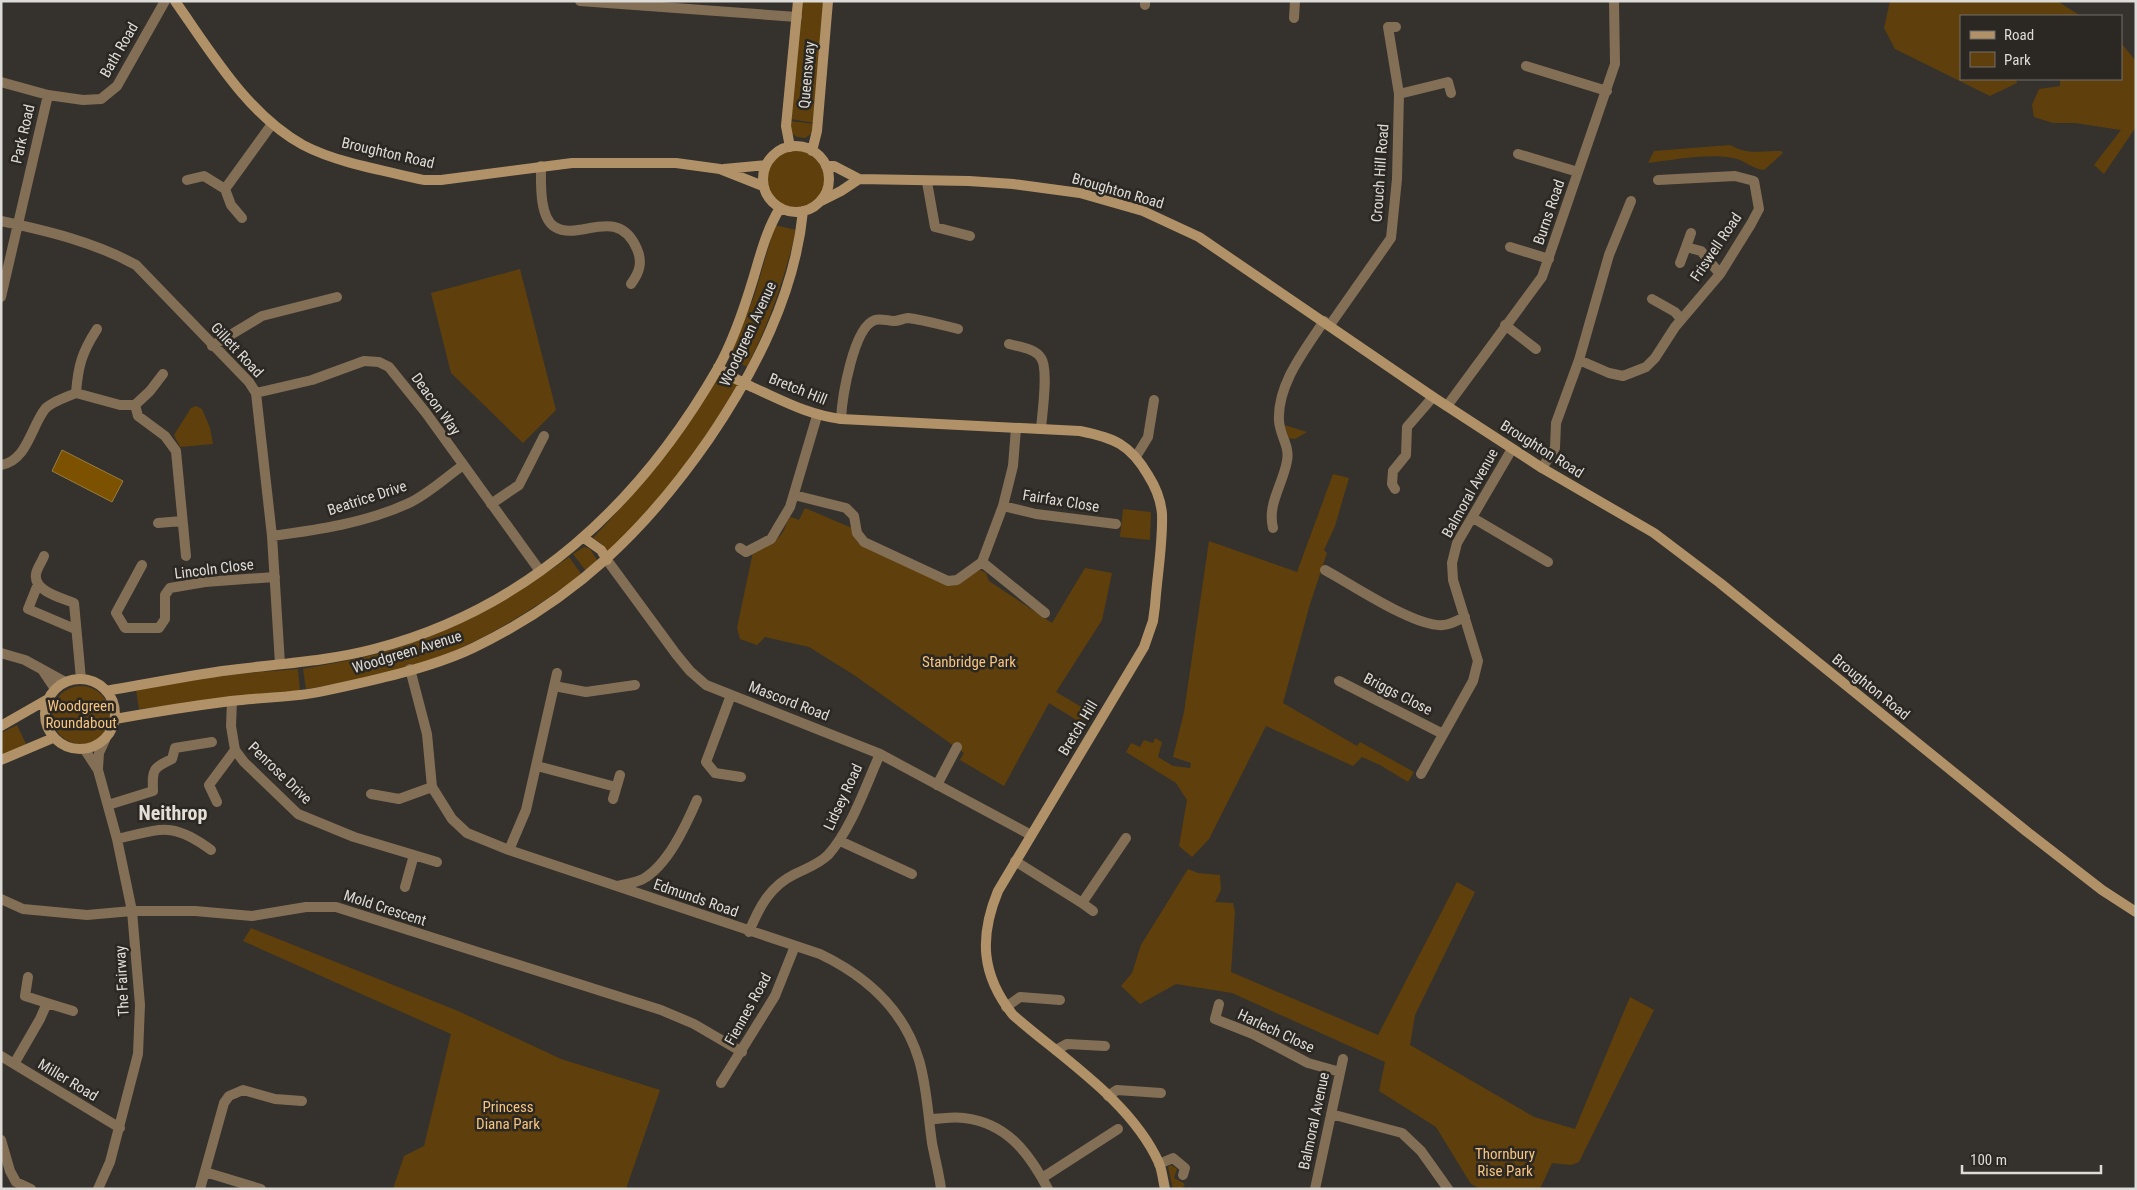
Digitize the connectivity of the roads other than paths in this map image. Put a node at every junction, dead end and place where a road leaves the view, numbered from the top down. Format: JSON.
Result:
{"nodes":[{"id":1,"x":165,"y":1,"type":"edge"},
{"id":2,"x":175,"y":1,"type":"edge"},
{"id":3,"x":798,"y":1,"type":"edge"},
{"id":4,"x":828,"y":1,"type":"edge"},
{"id":5,"x":1295,"y":1,"type":"edge"},
{"id":6,"x":1614,"y":1,"type":"edge"},
{"id":7,"x":580,"y":2,"type":"edge"},
{"id":8,"x":797,"y":17,"type":"junction"},
{"id":9,"x":1294,"y":18,"type":"dead end"},
{"id":10,"x":1396,"y":27,"type":"dead end"},
{"id":11,"x":1526,"y":66,"type":"dead end"},
{"id":12,"x":1,"y":82,"type":"edge"},
{"id":13,"x":1608,"y":91,"type":"junction"},
{"id":14,"x":1451,"y":93,"type":"dead end"},
{"id":15,"x":1399,"y":94,"type":"junction"},
{"id":16,"x":48,"y":95,"type":"junction"},
{"id":17,"x":272,"y":124,"type":"junction"},
{"id":18,"x":790,"y":147,"type":"junction"},
{"id":19,"x":812,"y":151,"type":"junction"},
{"id":20,"x":1518,"y":154,"type":"dead end"},
{"id":21,"x":766,"y":165,"type":"junction"},
{"id":22,"x":541,"y":166,"type":"junction"},
{"id":23,"x":826,"y":166,"type":"junction"},
{"id":24,"x":720,"y":169,"type":"junction"},
{"id":25,"x":1578,"y":172,"type":"junction"},
{"id":26,"x":859,"y":179,"type":"junction"},
{"id":27,"x":187,"y":180,"type":"dead end"},
{"id":28,"x":1658,"y":180,"type":"dead end"},
{"id":29,"x":927,"y":182,"type":"junction"},
{"id":30,"x":763,"y":186,"type":"junction"},
{"id":31,"x":225,"y":189,"type":"junction"},
{"id":32,"x":821,"y":201,"type":"junction"},
{"id":33,"x":1631,"y":201,"type":"dead end"},
{"id":34,"x":780,"y":208,"type":"junction"},
{"id":35,"x":803,"y":211,"type":"junction"},
{"id":36,"x":242,"y":218,"type":"dead end"},
{"id":37,"x":1,"y":221,"type":"edge"},
{"id":38,"x":18,"y":224,"type":"junction"},
{"id":39,"x":1691,"y":232,"type":"dead end"},
{"id":40,"x":970,"y":236,"type":"dead end"},
{"id":41,"x":1510,"y":247,"type":"dead end"},
{"id":42,"x":1686,"y":247,"type":"junction"},
{"id":43,"x":1549,"y":259,"type":"junction"},
{"id":44,"x":1680,"y":263,"type":"dead end"},
{"id":45,"x":1720,"y":274,"type":"junction"},
{"id":46,"x":631,"y":284,"type":"dead end"},
{"id":47,"x":1,"y":297,"type":"edge"},
{"id":48,"x":337,"y":298,"type":"dead end"},
{"id":49,"x":1652,"y":299,"type":"dead end"},
{"id":50,"x":1681,"y":319,"type":"junction"},
{"id":51,"x":1327,"y":323,"type":"junction"},
{"id":52,"x":1505,"y":325,"type":"junction"},
{"id":53,"x":97,"y":329,"type":"dead end"},
{"id":54,"x":958,"y":329,"type":"dead end"},
{"id":55,"x":1009,"y":344,"type":"dead end"},
{"id":56,"x":212,"y":346,"type":"junction"},
{"id":57,"x":1536,"y":350,"type":"dead end"},
{"id":58,"x":1579,"y":360,"type":"junction"},
{"id":59,"x":718,"y":366,"type":"junction"},
{"id":60,"x":163,"y":374,"type":"dead end"},
{"id":61,"x":744,"y":384,"type":"junction"},
{"id":62,"x":76,"y":393,"type":"junction"},
{"id":63,"x":256,"y":393,"type":"junction"},
{"id":64,"x":1433,"y":397,"type":"junction"},
{"id":65,"x":1154,"y":400,"type":"dead end"},
{"id":66,"x":135,"y":405,"type":"junction"},
{"id":67,"x":1446,"y":406,"type":"junction"},
{"id":68,"x":817,"y":416,"type":"junction"},
{"id":69,"x":841,"y":419,"type":"junction"},
{"id":70,"x":1016,"y":428,"type":"junction"},
{"id":71,"x":1042,"y":429,"type":"junction"},
{"id":72,"x":544,"y":436,"type":"dead end"},
{"id":73,"x":1512,"y":449,"type":"junction"},
{"id":74,"x":1137,"y":455,"type":"junction"},
{"id":75,"x":1,"y":465,"type":"edge"},
{"id":76,"x":462,"y":466,"type":"junction"},
{"id":77,"x":1542,"y":468,"type":"junction"},
{"id":78,"x":1394,"y":489,"type":"dead end"},
{"id":79,"x":794,"y":495,"type":"junction"},
{"id":80,"x":491,"y":504,"type":"junction"},
{"id":81,"x":1002,"y":506,"type":"junction"},
{"id":82,"x":1473,"y":518,"type":"junction"},
{"id":83,"x":182,"y":521,"type":"junction"},
{"id":84,"x":158,"y":523,"type":"dead end"},
{"id":85,"x":1116,"y":524,"type":"dead end"},
{"id":86,"x":1273,"y":528,"type":"dead end"},
{"id":87,"x":272,"y":536,"type":"junction"},
{"id":88,"x":584,"y":538,"type":"junction"},
{"id":89,"x":745,"y":554,"type":"dead end"},
{"id":90,"x":44,"y":556,"type":"dead end"},
{"id":91,"x":186,"y":556,"type":"dead end"},
{"id":92,"x":607,"y":560,"type":"junction"},
{"id":93,"x":982,"y":562,"type":"junction"},
{"id":94,"x":1548,"y":562,"type":"dead end"},
{"id":95,"x":142,"y":564,"type":"dead end"},
{"id":96,"x":1325,"y":570,"type":"dead end"},
{"id":97,"x":540,"y":571,"type":"junction"},
{"id":98,"x":275,"y":576,"type":"junction"},
{"id":99,"x":38,"y":584,"type":"junction"},
{"id":100,"x":1045,"y":612,"type":"dead end"},
{"id":101,"x":1465,"y":617,"type":"junction"},
{"id":102,"x":76,"y":629,"type":"junction"},
{"id":103,"x":1,"y":653,"type":"edge"},
{"id":104,"x":280,"y":664,"type":"junction"},
{"id":105,"x":42,"y":670,"type":"junction"},
{"id":106,"x":410,"y":670,"type":"junction"},
{"id":107,"x":558,"y":672,"type":"dead end"},
{"id":108,"x":81,"y":679,"type":"junction"},
{"id":109,"x":1339,"y":680,"type":"dead end"},
{"id":110,"x":66,"y":682,"type":"junction"},
{"id":111,"x":635,"y":685,"type":"dead end"},
{"id":112,"x":554,"y":686,"type":"junction"},
{"id":113,"x":55,"y":688,"type":"junction"},
{"id":114,"x":106,"y":691,"type":"junction"},
{"id":115,"x":731,"y":695,"type":"junction"},
{"id":116,"x":48,"y":699,"type":"junction"},
{"id":117,"x":232,"y":701,"type":"junction"},
{"id":118,"x":115,"y":719,"type":"junction"},
{"id":119,"x":1,"y":726,"type":"edge"},
{"id":120,"x":1443,"y":734,"type":"junction"},
{"id":121,"x":53,"y":738,"type":"junction"},
{"id":122,"x":105,"y":740,"type":"junction"},
{"id":123,"x":212,"y":742,"type":"dead end"},
{"id":124,"x":957,"y":747,"type":"dead end"},
{"id":125,"x":85,"y":750,"type":"junction"},
{"id":126,"x":235,"y":750,"type":"junction"},
{"id":127,"x":880,"y":754,"type":"junction"},
{"id":128,"x":1,"y":760,"type":"edge"},
{"id":129,"x":537,"y":766,"type":"junction"},
{"id":130,"x":98,"y":770,"type":"junction"},
{"id":131,"x":1420,"y":774,"type":"dead end"},
{"id":132,"x":620,"y":775,"type":"dead end"},
{"id":133,"x":741,"y":777,"type":"dead end"},
{"id":134,"x":937,"y":785,"type":"junction"},
{"id":135,"x":432,"y":787,"type":"junction"},
{"id":136,"x":616,"y":787,"type":"junction"},
{"id":137,"x":371,"y":794,"type":"dead end"},
{"id":138,"x":612,"y":799,"type":"dead end"},
{"id":139,"x":697,"y":800,"type":"dead end"},
{"id":140,"x":217,"y":802,"type":"dead end"},
{"id":141,"x":108,"y":805,"type":"junction"},
{"id":142,"x":1031,"y":835,"type":"junction"},
{"id":143,"x":1126,"y":838,"type":"dead end"},
{"id":144,"x":117,"y":839,"type":"junction"},
{"id":145,"x":840,"y":841,"type":"junction"},
{"id":146,"x":211,"y":850,"type":"dead end"},
{"id":147,"x":509,"y":850,"type":"junction"},
{"id":148,"x":414,"y":855,"type":"junction"},
{"id":149,"x":1015,"y":861,"type":"junction"},
{"id":150,"x":437,"y":862,"type":"dead end"},
{"id":151,"x":912,"y":874,"type":"dead end"},
{"id":152,"x":616,"y":886,"type":"junction"},
{"id":153,"x":405,"y":887,"type":"dead end"},
{"id":154,"x":1,"y":898,"type":"edge"},
{"id":155,"x":1082,"y":903,"type":"junction"},
{"id":156,"x":132,"y":911,"type":"junction"},
{"id":157,"x":1093,"y":911,"type":"dead end"},
{"id":158,"x":2136,"y":912,"type":"edge"},
{"id":159,"x":749,"y":932,"type":"junction"},
{"id":160,"x":795,"y":946,"type":"junction"},
{"id":161,"x":28,"y":977,"type":"dead end"},
{"id":162,"x":1060,"y":1000,"type":"dead end"},
{"id":163,"x":47,"y":1003,"type":"junction"},
{"id":164,"x":1218,"y":1004,"type":"dead end"},
{"id":165,"x":1006,"y":1007,"type":"junction"},
{"id":166,"x":73,"y":1011,"type":"dead end"},
{"id":167,"x":1105,"y":1046,"type":"dead end"},
{"id":168,"x":1056,"y":1050,"type":"junction"},
{"id":169,"x":742,"y":1052,"type":"junction"},
{"id":170,"x":1,"y":1056,"type":"edge"},
{"id":171,"x":1343,"y":1059,"type":"dead end"},
{"id":172,"x":14,"y":1064,"type":"junction"},
{"id":173,"x":1340,"y":1072,"type":"junction"},
{"id":174,"x":721,"y":1083,"type":"dead end"},
{"id":175,"x":1161,"y":1093,"type":"dead end"},
{"id":176,"x":1108,"y":1096,"type":"junction"},
{"id":177,"x":302,"y":1101,"type":"dead end"},
{"id":178,"x":1331,"y":1114,"type":"junction"},
{"id":179,"x":930,"y":1119,"type":"junction"},
{"id":180,"x":120,"y":1128,"type":"junction"},
{"id":181,"x":1118,"y":1129,"type":"dead end"},
{"id":182,"x":1,"y":1140,"type":"edge"},
{"id":183,"x":1159,"y":1164,"type":"junction"},
{"id":184,"x":205,"y":1172,"type":"junction"},
{"id":185,"x":1183,"y":1175,"type":"dead end"},
{"id":186,"x":1042,"y":1178,"type":"junction"},
{"id":187,"x":31,"y":1189,"type":"edge"},
{"id":188,"x":98,"y":1189,"type":"edge"},
{"id":189,"x":200,"y":1189,"type":"edge"},
{"id":190,"x":261,"y":1189,"type":"edge"},
{"id":191,"x":940,"y":1189,"type":"edge"},
{"id":192,"x":1048,"y":1189,"type":"edge"},
{"id":193,"x":1165,"y":1189,"type":"edge"},
{"id":194,"x":1315,"y":1189,"type":"edge"},
{"id":195,"x":1448,"y":1189,"type":"edge"}],
"edges":[{"from":1,"to":16,"type":"street","name":"Bath Road"},
{"from":2,"to":17,"type":"street","name":"Broughton Road"},
{"from":3,"to":8,"type":"street","name":"Queensway"},
{"from":4,"to":19,"type":"street","name":"Queensway"},
{"from":5,"to":9,"type":"street"},
{"from":6,"to":13,"type":"street","name":"Burns Road"},
{"from":7,"to":8,"type":"street"},
{"from":8,"to":18,"type":"street","name":"Queensway"},
{"from":10,"to":15,"type":"street","name":"Crouch Hill Road"},
{"from":11,"to":13,"type":"street"},
{"from":12,"to":16,"type":"street","name":"Bath Road"},
{"from":13,"to":25,"type":"street","name":"Burns Road"},
{"from":14,"to":15,"type":"street"},
{"from":15,"to":51,"type":"street","name":"Crouch Hill Road"},
{"from":16,"to":38,"type":"street","name":"Park Road"},
{"from":17,"to":22,"type":"street","name":"Broughton Road"},
{"from":17,"to":31,"type":"street"},
{"from":18,"to":19,"type":"street"},
{"from":18,"to":21,"type":"street"},
{"from":19,"to":23,"type":"street"},
{"from":20,"to":25,"type":"street"},
{"from":21,"to":24,"type":"street","name":"Broughton Road"},
{"from":21,"to":30,"type":"street"},
{"from":22,"to":24,"type":"street","name":"Broughton Road"},
{"from":22,"to":46,"type":"street"},
{"from":23,"to":26,"type":"street"},
{"from":23,"to":32,"type":"street"},
{"from":24,"to":30,"type":"street","name":"Broughton Road"},
{"from":25,"to":43,"type":"street","name":"Burns Road"},
{"from":26,"to":29,"type":"street","name":"Broughton Road"},
{"from":26,"to":32,"type":"street"},
{"from":27,"to":31,"type":"street"},
{"from":28,"to":45,"type":"street","name":"Friswell Road"},
{"from":29,"to":40,"type":"street"},
{"from":29,"to":51,"type":"street","name":"Broughton Road"},
{"from":30,"to":34,"type":"street"},
{"from":31,"to":36,"type":"street"},
{"from":32,"to":35,"type":"street"},
{"from":33,"to":58,"type":"street"},
{"from":34,"to":35,"type":"street"},
{"from":34,"to":59,"type":"street","name":"Woodgreen Avenue"},
{"from":35,"to":61,"type":"street","name":"Woodgreen Avenue"},
{"from":37,"to":38,"type":"street","name":"Gillett Road"},
{"from":38,"to":47,"type":"street","name":"Park Road"},
{"from":38,"to":56,"type":"street","name":"Gillett Road"},
{"from":39,"to":42,"type":"street"},
{"from":41,"to":43,"type":"street"},
{"from":42,"to":44,"type":"street"},
{"from":42,"to":45,"type":"street"},
{"from":43,"to":52,"type":"street","name":"Burns Road"},
{"from":45,"to":50,"type":"street","name":"Friswell Road"},
{"from":48,"to":56,"type":"street"},
{"from":49,"to":50,"type":"street"},
{"from":50,"to":58,"type":"street","name":"Friswell Road"},
{"from":51,"to":64,"type":"street","name":"Broughton Road"},
{"from":51,"to":86,"type":"street","name":"Crouch Hill Road"},
{"from":52,"to":57,"type":"street"},
{"from":52,"to":67,"type":"street","name":"Burns Road"},
{"from":53,"to":62,"type":"street"},
{"from":54,"to":69,"type":"street"},
{"from":55,"to":71,"type":"street"},
{"from":56,"to":63,"type":"street","name":"Gillett Road"},
{"from":58,"to":77,"type":"street"},
{"from":59,"to":61,"type":"street","name":"Bretch Hill"},
{"from":59,"to":88,"type":"street","name":"Woodgreen Avenue"},
{"from":60,"to":66,"type":"street"},
{"from":61,"to":68,"type":"street","name":"Bretch Hill"},
{"from":61,"to":92,"type":"street","name":"Woodgreen Avenue"},
{"from":62,"to":66,"type":"street"},
{"from":62,"to":75,"type":"street"},
{"from":63,"to":76,"type":"street","name":"Deacon Way"},
{"from":63,"to":87,"type":"street","name":"Gillett Road"},
{"from":64,"to":67,"type":"street","name":"Broughton Road"},
{"from":64,"to":78,"type":"street"},
{"from":65,"to":74,"type":"street"},
{"from":66,"to":83,"type":"street"},
{"from":67,"to":73,"type":"street","name":"Broughton Road"},
{"from":68,"to":69,"type":"street","name":"Bretch Hill"},
{"from":68,"to":79,"type":"street"},
{"from":69,"to":70,"type":"street","name":"Bretch Hill"},
{"from":70,"to":71,"type":"street","name":"Bretch Hill"},
{"from":70,"to":81,"type":"street"},
{"from":71,"to":74,"type":"street","name":"Bretch Hill"},
{"from":72,"to":80,"type":"street"},
{"from":73,"to":77,"type":"street","name":"Broughton Road"},
{"from":73,"to":82,"type":"street","name":"Balmoral Avenue"},
{"from":74,"to":142,"type":"street","name":"Bretch Hill"},
{"from":76,"to":80,"type":"street","name":"Deacon Way"},
{"from":76,"to":87,"type":"street","name":"Beatrice Drive"},
{"from":77,"to":158,"type":"street","name":"Broughton Road"},
{"from":79,"to":89,"type":"street"},
{"from":79,"to":93,"type":"street"},
{"from":80,"to":97,"type":"street","name":"Deacon Way"},
{"from":81,"to":85,"type":"street","name":"Fairfax Close"},
{"from":81,"to":93,"type":"street"},
{"from":82,"to":94,"type":"street"},
{"from":82,"to":101,"type":"street","name":"Balmoral Avenue"},
{"from":83,"to":84,"type":"street"},
{"from":83,"to":91,"type":"street"},
{"from":87,"to":98,"type":"street","name":"Gillett Road"},
{"from":88,"to":92,"type":"street","name":"Mascord Road"},
{"from":88,"to":97,"type":"street","name":"Woodgreen Avenue"},
{"from":90,"to":99,"type":"street"},
{"from":92,"to":106,"type":"street","name":"Woodgreen Avenue"},
{"from":92,"to":115,"type":"street","name":"Mascord Road"},
{"from":93,"to":100,"type":"street"},
{"from":95,"to":98,"type":"street","name":"Lincoln Close"},
{"from":96,"to":101,"type":"street"},
{"from":97,"to":104,"type":"street","name":"Woodgreen Avenue"},
{"from":98,"to":104,"type":"street","name":"Gillett Road"},
{"from":99,"to":102,"type":"street"},
{"from":99,"to":102,"type":"street"},
{"from":101,"to":120,"type":"street","name":"Balmoral Avenue"},
{"from":102,"to":108,"type":"street"},
{"from":103,"to":105,"type":"street"},
{"from":104,"to":114,"type":"street","name":"Woodgreen Avenue"},
{"from":105,"to":110,"type":"street"},
{"from":105,"to":113,"type":"street"},
{"from":106,"to":117,"type":"street","name":"Woodgreen Avenue"},
{"from":106,"to":135,"type":"street","name":"Edmunds Road"},
{"from":107,"to":112,"type":"street"},
{"from":108,"to":110,"type":"street"},
{"from":108,"to":114,"type":"street"},
{"from":109,"to":120,"type":"street","name":"Briggs Close"},
{"from":110,"to":113,"type":"street"},
{"from":111,"to":112,"type":"street"},
{"from":112,"to":129,"type":"street"},
{"from":113,"to":116,"type":"street"},
{"from":114,"to":118,"type":"street"},
{"from":115,"to":127,"type":"street","name":"Mascord Road"},
{"from":115,"to":133,"type":"street"},
{"from":116,"to":119,"type":"street"},
{"from":116,"to":121,"type":"street"},
{"from":117,"to":118,"type":"street","name":"Woodgreen Avenue"},
{"from":117,"to":126,"type":"street","name":"Penrose Drive"},
{"from":118,"to":122,"type":"street"},
{"from":120,"to":131,"type":"street","name":"Balmoral Avenue"},
{"from":121,"to":125,"type":"street"},
{"from":121,"to":128,"type":"street"},
{"from":122,"to":125,"type":"street"},
{"from":122,"to":130,"type":"street","name":"The Fairway"},
{"from":123,"to":141,"type":"street"},
{"from":124,"to":134,"type":"street"},
{"from":125,"to":130,"type":"street","name":"The Fairway"},
{"from":126,"to":140,"type":"street"},
{"from":126,"to":148,"type":"street","name":"Penrose Drive"},
{"from":127,"to":134,"type":"street","name":"Mascord Road"},
{"from":127,"to":145,"type":"street","name":"Lidsey Road"},
{"from":129,"to":136,"type":"street"},
{"from":129,"to":147,"type":"street"},
{"from":130,"to":141,"type":"street","name":"The Fairway"},
{"from":132,"to":136,"type":"street"},
{"from":134,"to":142,"type":"street","name":"Mascord Road"},
{"from":135,"to":137,"type":"street"},
{"from":135,"to":147,"type":"street","name":"Edmunds Road"},
{"from":136,"to":138,"type":"street"},
{"from":139,"to":152,"type":"street"},
{"from":141,"to":144,"type":"street","name":"The Fairway"},
{"from":142,"to":149,"type":"street","name":"Bretch Hill"},
{"from":143,"to":155,"type":"street"},
{"from":144,"to":146,"type":"street"},
{"from":144,"to":156,"type":"street","name":"The Fairway"},
{"from":145,"to":151,"type":"street"},
{"from":145,"to":159,"type":"street","name":"Lidsey Road"},
{"from":147,"to":152,"type":"street","name":"Edmunds Road"},
{"from":148,"to":150,"type":"street","name":"Penrose Drive"},
{"from":148,"to":153,"type":"street"},
{"from":149,"to":155,"type":"street"},
{"from":149,"to":165,"type":"street","name":"Bretch Hill"},
{"from":152,"to":159,"type":"street","name":"Edmunds Road"},
{"from":154,"to":156,"type":"street","name":"Mold Crescent"},
{"from":155,"to":157,"type":"street"},
{"from":156,"to":169,"type":"street","name":"Mold Crescent"},
{"from":156,"to":180,"type":"street","name":"The Fairway"},
{"from":159,"to":160,"type":"street","name":"Edmunds Road"},
{"from":160,"to":169,"type":"street","name":"Fiennes Road"},
{"from":160,"to":179,"type":"street","name":"Edmunds Road"},
{"from":161,"to":163,"type":"street"},
{"from":162,"to":165,"type":"street"},
{"from":163,"to":166,"type":"street"},
{"from":163,"to":172,"type":"street"},
{"from":164,"to":173,"type":"street","name":"Harlech Close"},
{"from":165,"to":168,"type":"street","name":"Bretch Hill"},
{"from":167,"to":168,"type":"street"},
{"from":168,"to":176,"type":"street","name":"Bretch Hill"},
{"from":169,"to":174,"type":"street","name":"Fiennes Road"},
{"from":170,"to":172,"type":"street","name":"Miller Road"},
{"from":171,"to":173,"type":"street","name":"Balmoral Avenue"},
{"from":172,"to":180,"type":"street","name":"Miller Road"},
{"from":173,"to":178,"type":"street","name":"Balmoral Avenue"},
{"from":175,"to":176,"type":"street"},
{"from":176,"to":183,"type":"street","name":"Bretch Hill"},
{"from":177,"to":184,"type":"street"},
{"from":178,"to":194,"type":"street","name":"Balmoral Avenue"},
{"from":178,"to":195,"type":"street"},
{"from":179,"to":186,"type":"street"},
{"from":179,"to":191,"type":"street","name":"Edmunds Road"},
{"from":180,"to":188,"type":"street","name":"The Fairway"},
{"from":181,"to":186,"type":"street"},
{"from":182,"to":187,"type":"street"},
{"from":183,"to":185,"type":"street"},
{"from":183,"to":193,"type":"street","name":"Bretch Hill"},
{"from":184,"to":189,"type":"street"},
{"from":184,"to":190,"type":"street"},
{"from":186,"to":192,"type":"street"}]}
